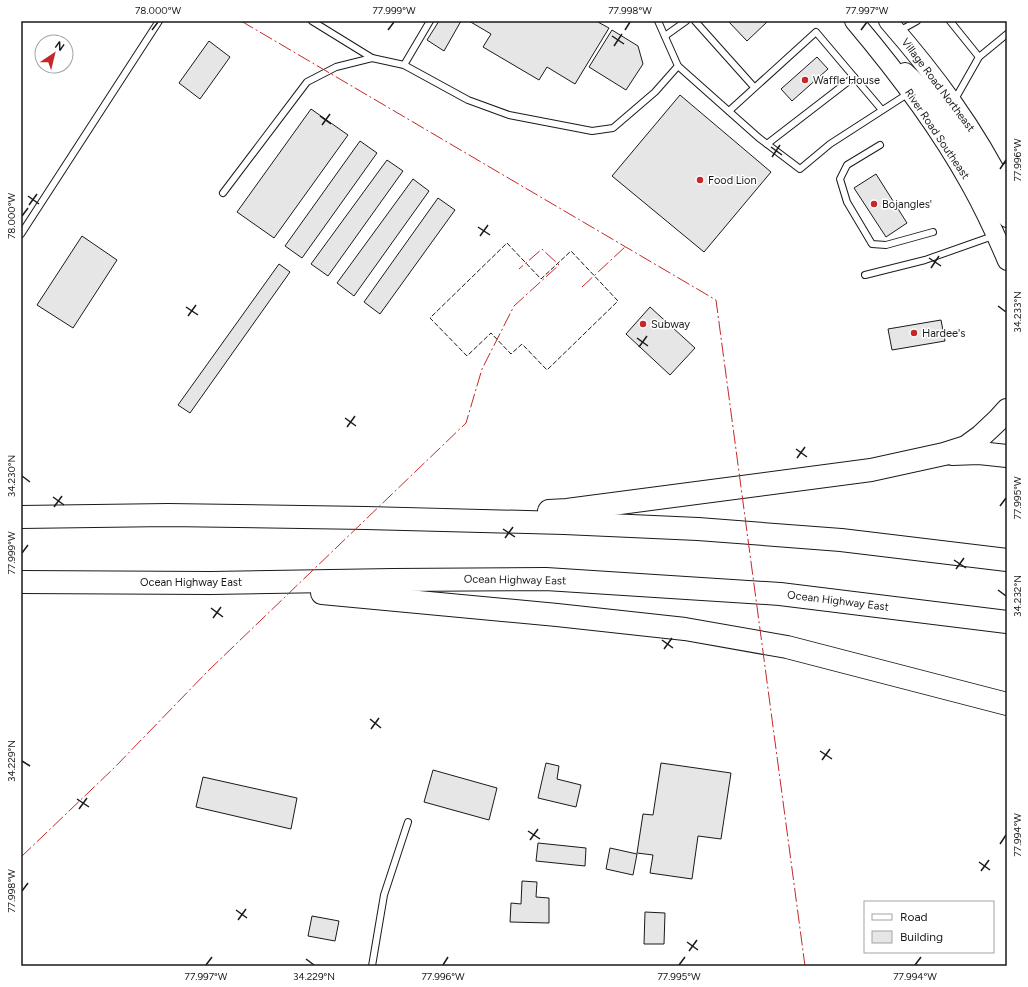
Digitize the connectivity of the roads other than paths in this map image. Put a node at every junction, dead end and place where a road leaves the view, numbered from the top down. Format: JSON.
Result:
{"nodes":[{"id":1,"x":160,"y":21,"type":"edge"},
{"id":2,"x":312,"y":21,"type":"edge"},
{"id":3,"x":430,"y":21,"type":"edge"},
{"id":4,"x":658,"y":21,"type":"edge"},
{"id":5,"x":686,"y":21,"type":"edge"},
{"id":6,"x":695,"y":21,"type":"edge"},
{"id":7,"x":854,"y":21,"type":"edge"},
{"id":8,"x":917,"y":21,"type":"edge"},
{"id":9,"x":950,"y":21,"type":"edge"},
{"id":10,"x":893,"y":27,"type":"edge"},
{"id":11,"x":1007,"y":34,"type":"edge"},
{"id":12,"x":665,"y":36,"type":"junction"},
{"id":13,"x":866,"y":36,"type":"junction"},
{"id":14,"x":979,"y":57,"type":"junction"},
{"id":15,"x":372,"y":58,"type":"junction"},
{"id":16,"x":404,"y":65,"type":"junction"},
{"id":17,"x":678,"y":66,"type":"junction"},
{"id":18,"x":854,"y":77,"type":"junction"},
{"id":19,"x":754,"y":88,"type":"junction"},
{"id":20,"x":910,"y":93,"type":"junction"},
{"id":21,"x":954,"y":102,"type":"junction"},
{"id":22,"x":882,"y":110,"type":"junction"},
{"id":23,"x":729,"y":111,"type":"junction"},
{"id":24,"x":767,"y":144,"type":"junction"},
{"id":25,"x":880,"y":145,"type":"dead end"},
{"id":26,"x":1002,"y":169,"type":"edge"},
{"id":27,"x":223,"y":193,"type":"dead end"},
{"id":28,"x":1007,"y":193,"type":"edge"},
{"id":29,"x":1007,"y":218,"type":"edge"},
{"id":30,"x":933,"y":232,"type":"dead end"},
{"id":31,"x":21,"y":234,"type":"edge"},
{"id":32,"x":996,"y":236,"type":"junction"},
{"id":33,"x":1007,"y":261,"type":"edge"},
{"id":34,"x":865,"y":275,"type":"dead end"},
{"id":35,"x":1007,"y":410,"type":"edge"},
{"id":36,"x":944,"y":454,"type":"junction"},
{"id":37,"x":1007,"y":456,"type":"edge"},
{"id":38,"x":21,"y":517,"type":"edge"},
{"id":39,"x":366,"y":518,"type":"junction"},
{"id":40,"x":1007,"y":560,"type":"edge"},
{"id":41,"x":21,"y":582,"type":"edge"},
{"id":42,"x":211,"y":583,"type":"junction"},
{"id":43,"x":1007,"y":622,"type":"edge"},
{"id":44,"x":1004,"y":704,"type":"edge"},
{"id":45,"x":408,"y":822,"type":"dead end"},
{"id":46,"x":372,"y":966,"type":"edge"}],
"edges":[{"from":1,"to":31,"type":"lane"},
{"from":2,"to":15,"type":"lane"},
{"from":3,"to":16,"type":"lane"},
{"from":4,"to":12,"type":"lane"},
{"from":5,"to":12,"type":"lane"},
{"from":6,"to":19,"type":"lane"},
{"from":7,"to":13,"type":"main road"},
{"from":8,"to":10,"type":"lane"},
{"from":9,"to":14,"type":"lane"},
{"from":10,"to":21,"type":"main road","name":"Village Road Northeast"},
{"from":11,"to":14,"type":"lane"},
{"from":12,"to":17,"type":"lane"},
{"from":13,"to":20,"type":"main road","name":"River Road Southeast"},
{"from":13,"to":29,"type":"main road"},
{"from":14,"to":21,"type":"lane"},
{"from":15,"to":16,"type":"lane"},
{"from":15,"to":27,"type":"lane"},
{"from":16,"to":17,"type":"lane"},
{"from":17,"to":23,"type":"lane"},
{"from":18,"to":19,"type":"lane"},
{"from":18,"to":22,"type":"lane"},
{"from":18,"to":24,"type":"lane"},
{"from":19,"to":23,"type":"lane"},
{"from":20,"to":22,"type":"lane"},
{"from":20,"to":32,"type":"main road","name":"River Road Southeast"},
{"from":21,"to":26,"type":"main road","name":"Village Road Northeast"},
{"from":22,"to":24,"type":"lane"},
{"from":23,"to":24,"type":"lane"},
{"from":25,"to":30,"type":"lane"},
{"from":26,"to":28,"type":"main road","name":"Village Road Northeast"},
{"from":32,"to":33,"type":"main road","name":"River Road Southeast"},
{"from":32,"to":34,"type":"lane"},
{"from":35,"to":36,"type":"highway"},
{"from":36,"to":37,"type":"highway"},
{"from":36,"to":39,"type":"highway"},
{"from":38,"to":39,"type":"highway"},
{"from":39,"to":40,"type":"highway"},
{"from":41,"to":42,"type":"highway","name":"Ocean Highway East"},
{"from":42,"to":43,"type":"highway","name":"Ocean Highway East"},
{"from":42,"to":44,"type":"highway"},
{"from":45,"to":46,"type":"lane"}]}
